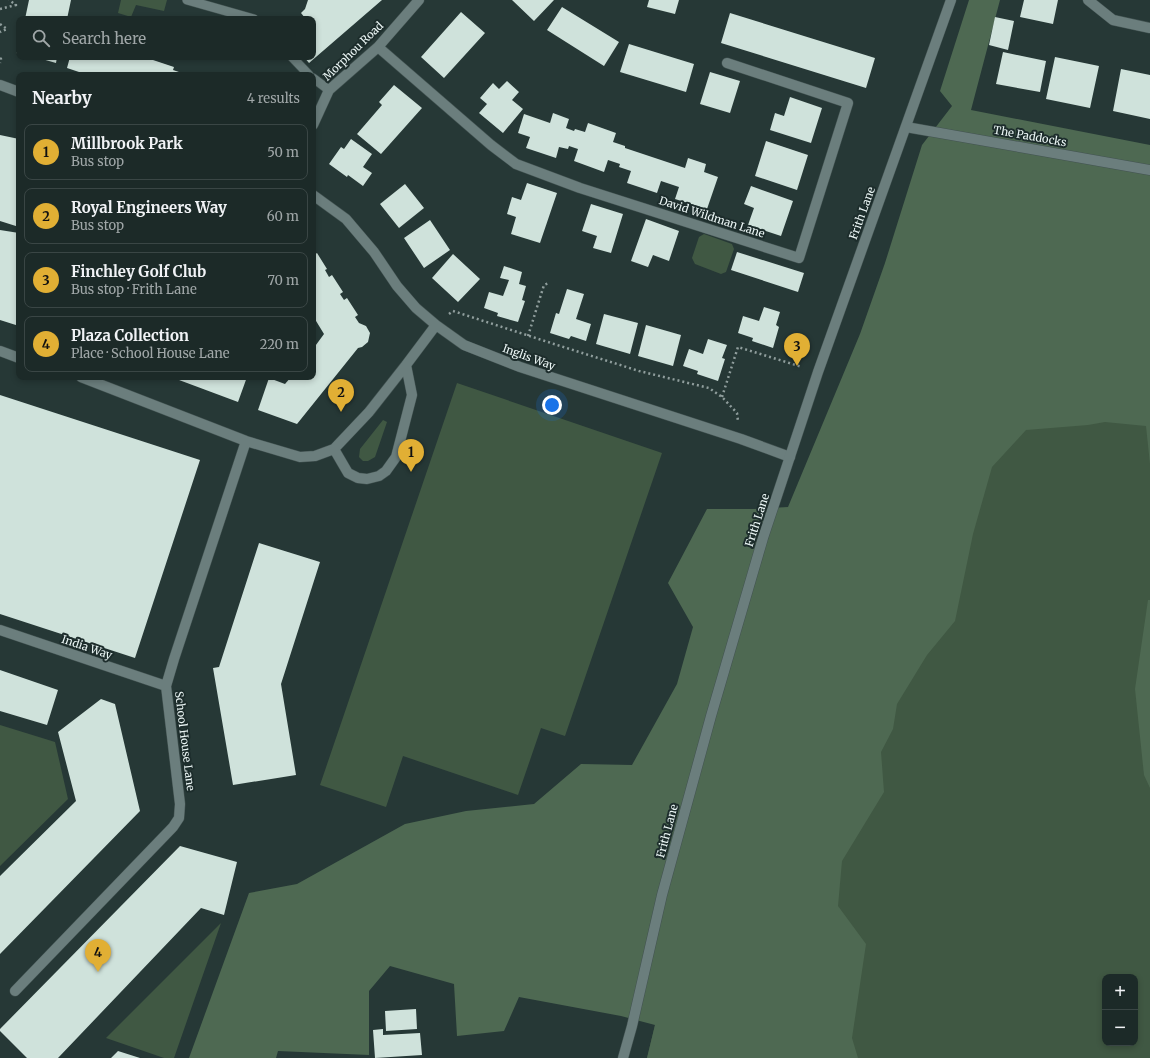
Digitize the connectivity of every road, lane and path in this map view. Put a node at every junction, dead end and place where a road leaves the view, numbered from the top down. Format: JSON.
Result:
{"nodes":[{"id":1,"x":9,"y":0,"type":"edge"},
{"id":2,"x":187,"y":0,"type":"edge"},
{"id":3,"x":419,"y":0,"type":"edge"},
{"id":4,"x":951,"y":0,"type":"edge"},
{"id":5,"x":1088,"y":0,"type":"edge"},
{"id":6,"x":0,"y":9,"type":"edge"},
{"id":7,"x":243,"y":16,"type":"edge"},
{"id":8,"x":0,"y":24,"type":"edge"},
{"id":9,"x":1150,"y":28,"type":"edge"},
{"id":10,"x":0,"y":32,"type":"edge"},
{"id":11,"x":378,"y":47,"type":"junction"},
{"id":12,"x":0,"y":58,"type":"edge"},
{"id":13,"x":295,"y":60,"type":"edge"},
{"id":14,"x":0,"y":63,"type":"edge"},
{"id":15,"x":727,"y":63,"type":"dead end"},
{"id":16,"x":306,"y":72,"type":"edge"},
{"id":17,"x":316,"y":80,"type":"edge"},
{"id":18,"x":0,"y":86,"type":"edge"},
{"id":19,"x":329,"y":90,"type":"junction"},
{"id":20,"x":16,"y":91,"type":"edge"},
{"id":21,"x":316,"y":118,"type":"edge"},
{"id":22,"x":906,"y":127,"type":"junction"},
{"id":23,"x":1150,"y":170,"type":"edge"},
{"id":24,"x":316,"y":197,"type":"edge"},
{"id":25,"x":549,"y":282,"type":"dead end"},
{"id":26,"x":436,"y":325,"type":"junction"},
{"id":27,"x":528,"y":336,"type":"junction"},
{"id":28,"x":0,"y":351,"type":"edge"},
{"id":29,"x":16,"y":357,"type":"edge"},
{"id":30,"x":406,"y":365,"type":"junction"},
{"id":31,"x":818,"y":372,"type":"junction"},
{"id":32,"x":89,"y":380,"type":"edge"},
{"id":33,"x":722,"y":397,"type":"junction"},
{"id":34,"x":741,"y":439,"type":"junction"},
{"id":35,"x":246,"y":441,"type":"junction"},
{"id":36,"x":334,"y":449,"type":"junction"},
{"id":37,"x":790,"y":457,"type":"junction"},
{"id":38,"x":0,"y":630,"type":"edge"},
{"id":39,"x":166,"y":686,"type":"junction"},
{"id":40,"x":15,"y":991,"type":"dead end"},
{"id":41,"x":623,"y":1058,"type":"edge"}],
"edges":[{"from":1,"to":6,"type":"path"},
{"from":2,"to":7,"type":"lane"},
{"from":3,"to":11,"type":"street","name":"Morphou Road"},
{"from":4,"to":22,"type":"street","name":"Frith Lane"},
{"from":5,"to":9,"type":"street"},
{"from":8,"to":10,"type":"path"},
{"from":11,"to":15,"type":"street","name":"David Wildman Lane"},
{"from":11,"to":19,"type":"street","name":"Morphou Road"},
{"from":12,"to":14,"type":"path"},
{"from":13,"to":16,"type":"lane"},
{"from":17,"to":19,"type":"lane"},
{"from":18,"to":20,"type":"street"},
{"from":19,"to":21,"type":"street","name":"Morphou Road"},
{"from":22,"to":23,"type":"street","name":"The Paddocks"},
{"from":22,"to":31,"type":"street","name":"Frith Lane"},
{"from":24,"to":26,"type":"street","name":"Inglis Way"},
{"from":25,"to":27,"type":"path"},
{"from":26,"to":27,"type":"path"},
{"from":26,"to":30,"type":"street"},
{"from":26,"to":34,"type":"street","name":"Inglis Way"},
{"from":27,"to":33,"type":"path"},
{"from":28,"to":29,"type":"street"},
{"from":30,"to":36,"type":"street"},
{"from":30,"to":36,"type":"street"},
{"from":31,"to":33,"type":"path"},
{"from":31,"to":37,"type":"street","name":"Frith Lane"},
{"from":32,"to":35,"type":"street"},
{"from":33,"to":34,"type":"path"},
{"from":34,"to":37,"type":"street","name":"Inglis Way"},
{"from":35,"to":36,"type":"street"},
{"from":35,"to":39,"type":"street","name":"School House Lane"},
{"from":37,"to":41,"type":"street","name":"Frith Lane"},
{"from":38,"to":39,"type":"street","name":"India Way"},
{"from":39,"to":40,"type":"street","name":"School House Lane"}]}
